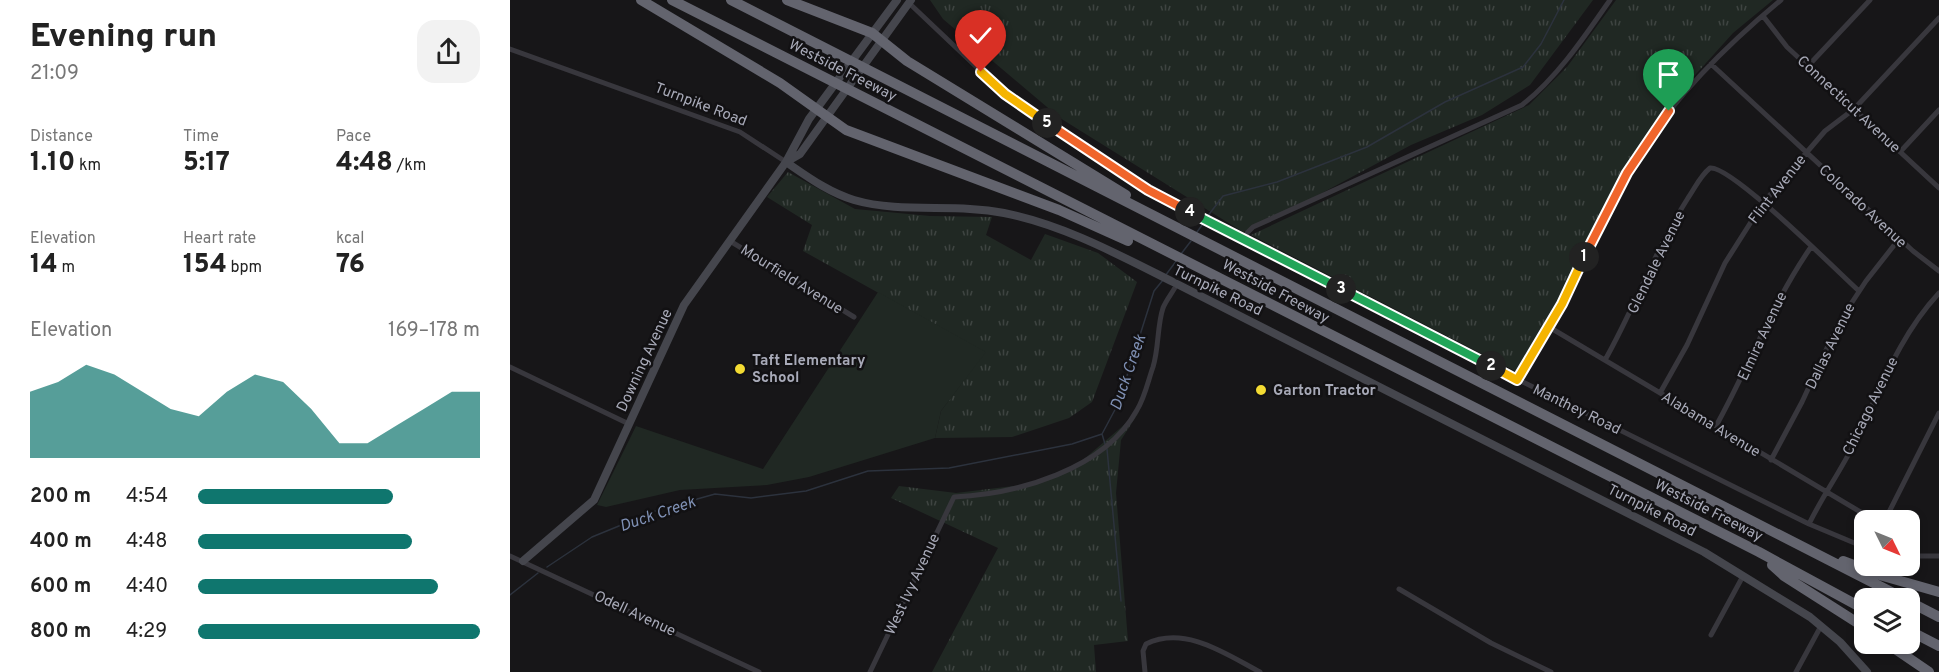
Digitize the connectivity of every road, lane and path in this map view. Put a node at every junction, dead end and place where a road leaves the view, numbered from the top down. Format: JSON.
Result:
{"nodes":[{"id":1,"x":641,"y":0,"type":"edge"},
{"id":2,"x":672,"y":0,"type":"edge"},
{"id":3,"x":731,"y":0,"type":"edge"},
{"id":4,"x":787,"y":0,"type":"edge"},
{"id":5,"x":897,"y":0,"type":"edge"},
{"id":6,"x":1610,"y":0,"type":"edge"},
{"id":7,"x":1781,"y":0,"type":"edge"},
{"id":8,"x":1870,"y":0,"type":"edge"},
{"id":9,"x":910,"y":1,"type":"edge"},
{"id":10,"x":1763,"y":16,"type":"junction"},
{"id":11,"x":1939,"y":18,"type":"edge"},
{"id":12,"x":877,"y":36,"type":"junction"},
{"id":13,"x":510,"y":49,"type":"edge"},
{"id":14,"x":1711,"y":64,"type":"junction"},
{"id":15,"x":1808,"y":66,"type":"junction"},
{"id":16,"x":1854,"y":109,"type":"junction"},
{"id":17,"x":1939,"y":110,"type":"edge"},
{"id":18,"x":821,"y":112,"type":"junction"},
{"id":19,"x":1806,"y":152,"type":"junction"},
{"id":20,"x":1900,"y":152,"type":"junction"},
{"id":21,"x":786,"y":162,"type":"junction"},
{"id":22,"x":1939,"y":188,"type":"edge"},
{"id":23,"x":1763,"y":203,"type":"junction"},
{"id":24,"x":1149,"y":214,"type":"junction"},
{"id":25,"x":1245,"y":240,"type":"junction"},
{"id":26,"x":1899,"y":240,"type":"junction"},
{"id":27,"x":730,"y":241,"type":"junction"},
{"id":28,"x":1811,"y":247,"type":"junction"},
{"id":29,"x":1160,"y":249,"type":"junction"},
{"id":30,"x":1939,"y":271,"type":"edge"},
{"id":31,"x":1175,"y":283,"type":"junction"},
{"id":32,"x":1858,"y":291,"type":"junction"},
{"id":33,"x":1939,"y":293,"type":"edge"},
{"id":34,"x":854,"y":317,"type":"dead end"},
{"id":35,"x":1549,"y":327,"type":"junction"},
{"id":36,"x":1605,"y":360,"type":"junction"},
{"id":37,"x":510,"y":367,"type":"edge"},
{"id":38,"x":1517,"y":380,"type":"junction"},
{"id":39,"x":1660,"y":393,"type":"junction"},
{"id":40,"x":1939,"y":413,"type":"edge"},
{"id":41,"x":629,"y":424,"type":"junction"},
{"id":42,"x":1716,"y":426,"type":"junction"},
{"id":43,"x":1771,"y":460,"type":"junction"},
{"id":44,"x":1827,"y":492,"type":"junction"},
{"id":45,"x":1857,"y":510,"type":"edge"},
{"id":46,"x":1890,"y":510,"type":"edge"},
{"id":47,"x":1809,"y":524,"type":"junction"},
{"id":48,"x":1773,"y":532,"type":"junction"},
{"id":49,"x":1854,"y":543,"type":"edge"},
{"id":50,"x":1759,"y":552,"type":"junction"},
{"id":51,"x":510,"y":556,"type":"edge"},
{"id":52,"x":1920,"y":556,"type":"edge"},
{"id":53,"x":1939,"y":556,"type":"edge"},
{"id":54,"x":523,"y":561,"type":"junction"},
{"id":55,"x":1743,"y":576,"type":"junction"},
{"id":56,"x":1883,"y":588,"type":"edge"},
{"id":57,"x":1399,"y":589,"type":"dead end"},
{"id":58,"x":1939,"y":592,"type":"edge"},
{"id":59,"x":1854,"y":604,"type":"edge"},
{"id":60,"x":1920,"y":607,"type":"edge"},
{"id":61,"x":1939,"y":617,"type":"edge"},
{"id":62,"x":1854,"y":621,"type":"edge"},
{"id":63,"x":1821,"y":626,"type":"junction"},
{"id":64,"x":1711,"y":635,"type":"dead end"},
{"id":65,"x":1920,"y":637,"type":"edge"},
{"id":66,"x":1939,"y":646,"type":"edge"},
{"id":67,"x":1903,"y":654,"type":"edge"},
{"id":68,"x":759,"y":672,"type":"edge"},
{"id":69,"x":870,"y":672,"type":"edge"},
{"id":70,"x":1145,"y":672,"type":"edge"},
{"id":71,"x":1260,"y":672,"type":"edge"},
{"id":72,"x":1551,"y":672,"type":"edge"},
{"id":73,"x":1796,"y":672,"type":"edge"},
{"id":74,"x":1867,"y":672,"type":"edge"},
{"id":75,"x":1929,"y":672,"type":"edge"}],
"edges":[{"from":1,"to":18,"type":"highway"},
{"from":2,"to":29,"type":"highway","name":"Westside Freeway"},
{"from":3,"to":24,"type":"highway","name":"Westside Freeway"},
{"from":4,"to":12,"type":"highway"},
{"from":5,"to":12,"type":"street","name":"Downing Avenue"},
{"from":6,"to":25,"type":"street"},
{"from":7,"to":10,"type":"street"},
{"from":8,"to":15,"type":"street"},
{"from":9,"to":12,"type":"street","name":"Downing Avenue"},
{"from":9,"to":25,"type":"street","name":"Manthey Road"},
{"from":10,"to":14,"type":"street"},
{"from":10,"to":15,"type":"street","name":"Connecticut Avenue"},
{"from":11,"to":16,"type":"street","name":"Flint Avenue"},
{"from":12,"to":18,"type":"street","name":"Downing Avenue"},
{"from":12,"to":24,"type":"highway"},
{"from":13,"to":21,"type":"street","name":"Turnpike Road"},
{"from":14,"to":19,"type":"street","name":"Colorado Avenue"},
{"from":14,"to":35,"type":"street"},
{"from":15,"to":16,"type":"street","name":"Connecticut Avenue"},
{"from":16,"to":19,"type":"street","name":"Flint Avenue"},
{"from":16,"to":20,"type":"street","name":"Connecticut Avenue"},
{"from":17,"to":20,"type":"street"},
{"from":18,"to":21,"type":"street","name":"Downing Avenue"},
{"from":18,"to":21,"type":"street","name":"Downing Avenue"},
{"from":18,"to":29,"type":"highway"},
{"from":19,"to":23,"type":"street","name":"Flint Avenue"},
{"from":19,"to":26,"type":"street","name":"Colorado Avenue"},
{"from":20,"to":22,"type":"street","name":"Connecticut Avenue"},
{"from":21,"to":27,"type":"street","name":"Downing Avenue"},
{"from":21,"to":31,"type":"street","name":"Turnpike Road"},
{"from":23,"to":28,"type":"street"},
{"from":23,"to":36,"type":"street","name":"Glendale Avenue"},
{"from":23,"to":39,"type":"street","name":"Flint Avenue"},
{"from":24,"to":48,"type":"highway","name":"Westside Freeway"},
{"from":25,"to":38,"type":"street","name":"Manthey Road"},
{"from":26,"to":30,"type":"street","name":"Colorado Avenue"},
{"from":26,"to":32,"type":"street","name":"Dallas Avenue"},
{"from":27,"to":34,"type":"street","name":"Mourfield Avenue"},
{"from":27,"to":41,"type":"street","name":"Downing Avenue"},
{"from":28,"to":32,"type":"street"},
{"from":28,"to":42,"type":"street","name":"Elmira Avenue"},
{"from":29,"to":50,"type":"highway","name":"Westside Freeway"},
{"from":31,"to":55,"type":"street","name":"Turnpike Road"},
{"from":31,"to":69,"type":"street","name":"West Ivy Avenue"},
{"from":32,"to":43,"type":"street","name":"Dallas Avenue"},
{"from":33,"to":44,"type":"street","name":"Chicago Avenue"},
{"from":35,"to":36,"type":"street","name":"Alabama Avenue"},
{"from":35,"to":38,"type":"street"},
{"from":36,"to":39,"type":"street","name":"Alabama Avenue"},
{"from":37,"to":41,"type":"street"},
{"from":38,"to":47,"type":"street","name":"Manthey Road"},
{"from":39,"to":42,"type":"street","name":"Alabama Avenue"},
{"from":40,"to":46,"type":"street"},
{"from":41,"to":54,"type":"street","name":"Downing Avenue"},
{"from":42,"to":43,"type":"street","name":"Alabama Avenue"},
{"from":43,"to":44,"type":"street","name":"Alabama Avenue"},
{"from":44,"to":45,"type":"street","name":"Alabama Avenue"},
{"from":44,"to":47,"type":"street","name":"Chicago Avenue"},
{"from":47,"to":49,"type":"street","name":"Manthey Road"},
{"from":48,"to":56,"type":"highway","name":"Westside Freeway"},
{"from":48,"to":58,"type":"highway"},
{"from":50,"to":59,"type":"highway","name":"Westside Freeway"},
{"from":50,"to":62,"type":"highway"},
{"from":51,"to":54,"type":"street","name":"Odell Avenue"},
{"from":52,"to":53,"type":"street"},
{"from":54,"to":68,"type":"street","name":"Odell Avenue"},
{"from":55,"to":63,"type":"street","name":"Turnpike Road"},
{"from":55,"to":64,"type":"street"},
{"from":57,"to":72,"type":"street"},
{"from":60,"to":61,"type":"highway"},
{"from":63,"to":73,"type":"street"},
{"from":63,"to":74,"type":"street","name":"Turnpike Road"},
{"from":65,"to":66,"type":"highway"},
{"from":67,"to":75,"type":"highway"},
{"from":70,"to":71,"type":"street"}]}
